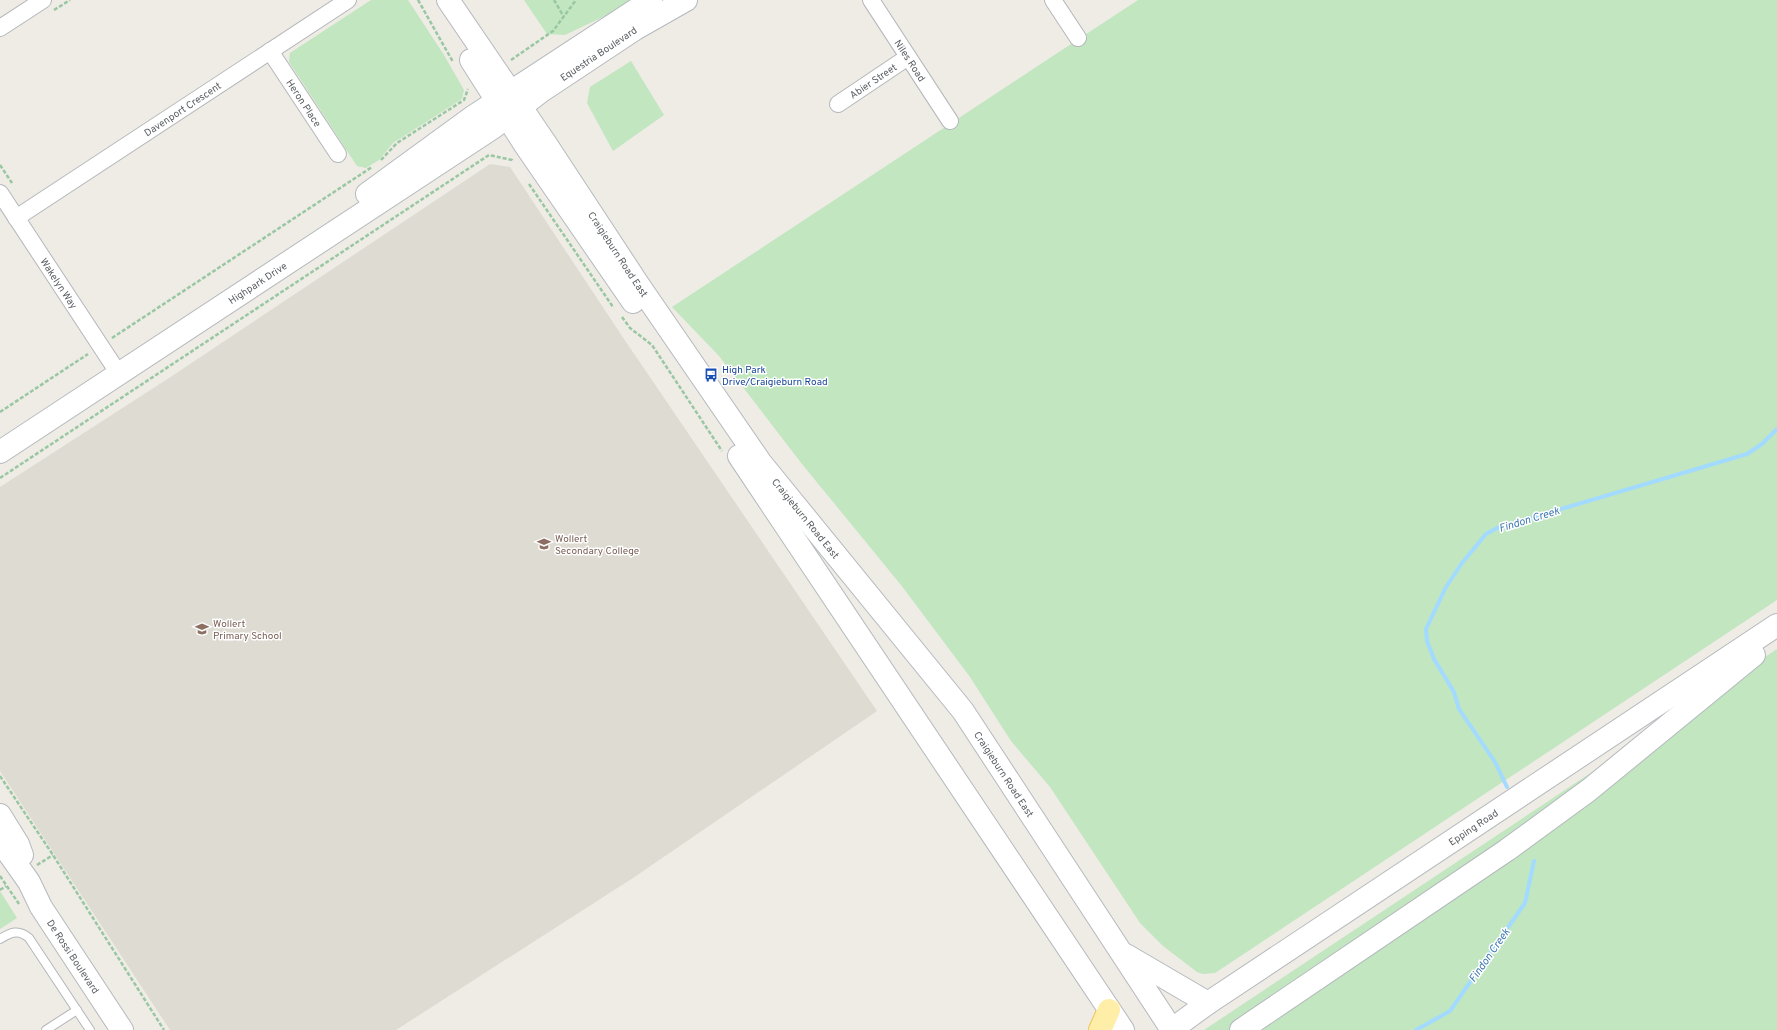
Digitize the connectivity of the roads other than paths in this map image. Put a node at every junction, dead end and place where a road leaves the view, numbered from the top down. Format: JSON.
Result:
{"nodes":[{"id":1,"x":43,"y":0,"type":"edge"},
{"id":2,"x":348,"y":0,"type":"edge"},
{"id":3,"x":431,"y":0,"type":"edge"},
{"id":4,"x":448,"y":0,"type":"edge"},
{"id":5,"x":651,"y":0,"type":"edge"},
{"id":6,"x":686,"y":0,"type":"edge"},
{"id":7,"x":871,"y":0,"type":"edge"},
{"id":8,"x":1053,"y":0,"type":"edge"},
{"id":9,"x":0,"y":28,"type":"edge"},
{"id":10,"x":1078,"y":38,"type":"dead end"},
{"id":11,"x":270,"y":51,"type":"junction"},
{"id":12,"x":908,"y":57,"type":"junction"},
{"id":13,"x":478,"y":80,"type":"junction"},
{"id":14,"x":508,"y":104,"type":"junction"},
{"id":15,"x":838,"y":104,"type":"dead end"},
{"id":16,"x":950,"y":121,"type":"dead end"},
{"id":17,"x":338,"y":154,"type":"dead end"},
{"id":18,"x":0,"y":193,"type":"edge"},
{"id":19,"x":16,"y":218,"type":"junction"},
{"id":20,"x":111,"y":361,"type":"junction"},
{"id":21,"x":0,"y":436,"type":"edge"},
{"id":22,"x":0,"y":452,"type":"edge"},
{"id":23,"x":1777,"y":625,"type":"edge"},
{"id":24,"x":1777,"y":636,"type":"edge"},
{"id":25,"x":1543,"y":781,"type":"junction"},
{"id":26,"x":1589,"y":790,"type":"junction"},
{"id":27,"x":3,"y":831,"type":"edge"},
{"id":28,"x":0,"y":939,"type":"edge"},
{"id":29,"x":1122,"y":953,"type":"junction"},
{"id":30,"x":1208,"y":1003,"type":"junction"},
{"id":31,"x":1279,"y":1004,"type":"junction"},
{"id":32,"x":77,"y":1010,"type":"junction"},
{"id":33,"x":1109,"y":1010,"type":"junction"},
{"id":34,"x":46,"y":1030,"type":"edge"},
{"id":35,"x":90,"y":1030,"type":"edge"},
{"id":36,"x":122,"y":1030,"type":"edge"},
{"id":37,"x":1100,"y":1030,"type":"edge"},
{"id":38,"x":1123,"y":1030,"type":"edge"},
{"id":39,"x":1172,"y":1030,"type":"edge"},
{"id":40,"x":1241,"y":1030,"type":"edge"},
{"id":41,"x":1262,"y":1030,"type":"edge"}],
"edges":[{"from":1,"to":9,"type":"street"},
{"from":2,"to":11,"type":"street","name":"Davenport Crescent"},
{"from":3,"to":13,"type":"main road","name":"Craigieburn Road East"},
{"from":4,"to":13,"type":"main road","name":"Craigieburn Road East"},
{"from":5,"to":14,"type":"main road","name":"Equestria Boulevard"},
{"from":6,"to":14,"type":"main road","name":"Equestria Boulevard"},
{"from":7,"to":12,"type":"street","name":"Niles Road"},
{"from":8,"to":10,"type":"street"},
{"from":11,"to":17,"type":"street","name":"Heron Place"},
{"from":11,"to":19,"type":"street","name":"Davenport Crescent"},
{"from":12,"to":15,"type":"street","name":"Abier Street"},
{"from":12,"to":16,"type":"street","name":"Niles Road"},
{"from":13,"to":14,"type":"main road","name":"Craigieburn Road East"},
{"from":14,"to":20,"type":"main road","name":"Highpark Drive"},
{"from":14,"to":29,"type":"main road","name":"Craigieburn Road East"},
{"from":14,"to":33,"type":"main road","name":"Craigieburn Road East"},
{"from":18,"to":19,"type":"street","name":"Wakelyn Way"},
{"from":19,"to":20,"type":"street","name":"Wakelyn Way"},
{"from":20,"to":21,"type":"main road","name":"Highpark Drive"},
{"from":20,"to":22,"type":"main road","name":"Highpark Drive"},
{"from":23,"to":25,"type":"main road","name":"Epping Road"},
{"from":24,"to":26,"type":"main road"},
{"from":25,"to":26,"type":"main road"},
{"from":25,"to":30,"type":"main road","name":"Epping Road"},
{"from":26,"to":31,"type":"main road"},
{"from":27,"to":36,"type":"main road","name":"De Rossi Boulevard"},
{"from":28,"to":32,"type":"lane"},
{"from":29,"to":30,"type":"main road"},
{"from":29,"to":39,"type":"main road","name":"Craigieburn Road East"},
{"from":30,"to":39,"type":"main road","name":"Epping Road"},
{"from":31,"to":40,"type":"main road"},
{"from":31,"to":41,"type":"main road"},
{"from":32,"to":34,"type":"lane"},
{"from":32,"to":35,"type":"lane"},
{"from":33,"to":37,"type":"main road"},
{"from":33,"to":38,"type":"main road","name":"Craigieburn Road East"}]}
